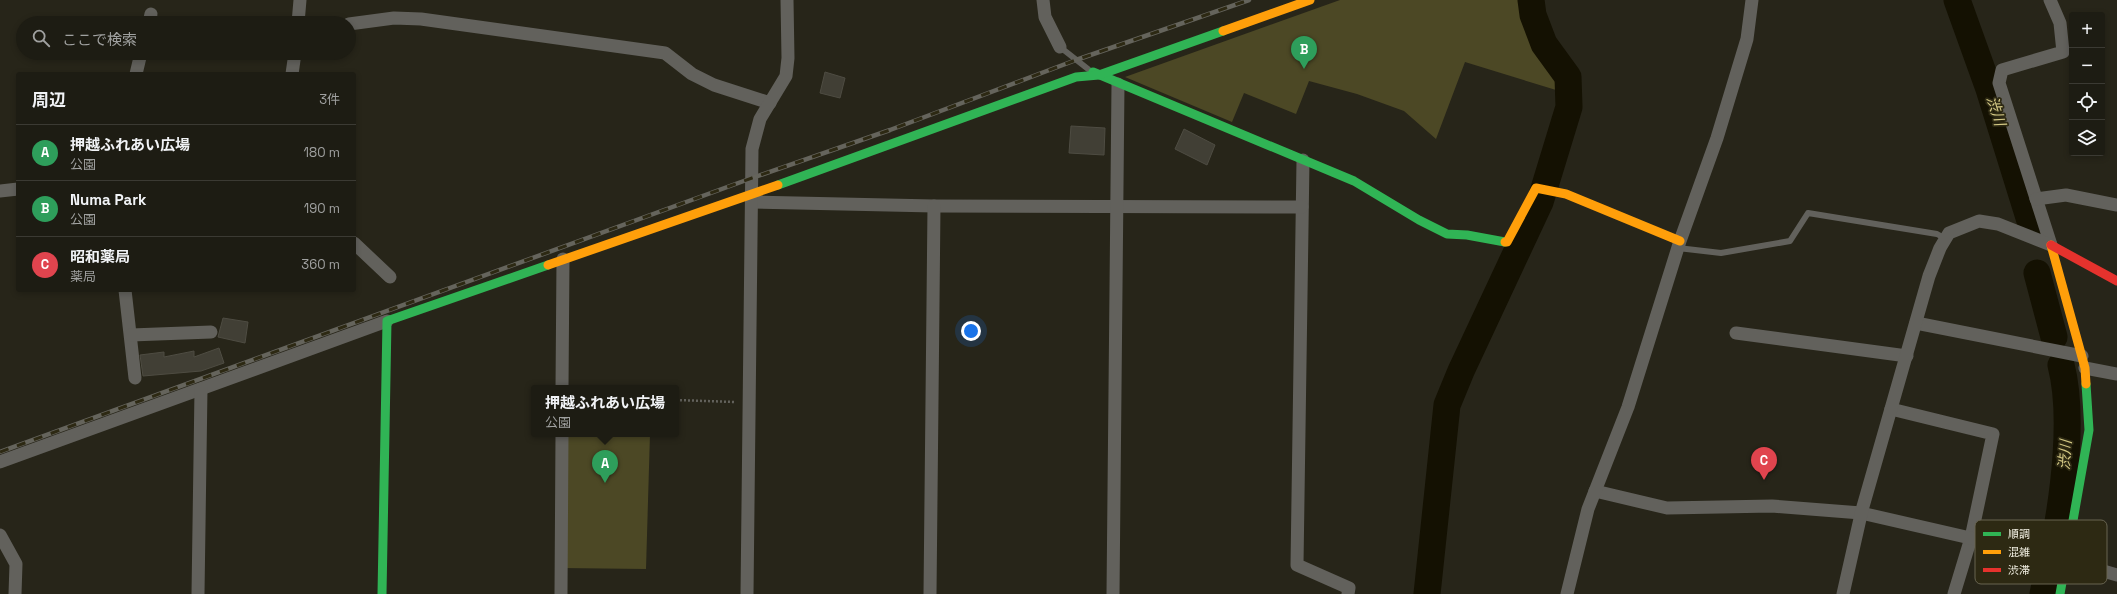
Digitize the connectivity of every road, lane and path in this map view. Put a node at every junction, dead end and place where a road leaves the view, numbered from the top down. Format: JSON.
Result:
{"nodes":[{"id":1,"x":300,"y":0,"type":"edge"},
{"id":2,"x":787,"y":0,"type":"edge"},
{"id":3,"x":1043,"y":0,"type":"edge"},
{"id":4,"x":1310,"y":0,"type":"edge"},
{"id":5,"x":1752,"y":0,"type":"edge"},
{"id":6,"x":2050,"y":0,"type":"edge"},
{"id":7,"x":299,"y":16,"type":"edge"},
{"id":8,"x":356,"y":23,"type":"edge"},
{"id":9,"x":1060,"y":47,"type":"joint"},
{"id":10,"x":139,"y":60,"type":"edge"},
{"id":11,"x":293,"y":60,"type":"edge"},
{"id":12,"x":1088,"y":69,"type":"joint"},
{"id":13,"x":136,"y":72,"type":"edge"},
{"id":14,"x":292,"y":72,"type":"edge"},
{"id":15,"x":1099,"y":75,"type":"junction"},
{"id":16,"x":1118,"y":84,"type":"junction"},
{"id":17,"x":770,"y":103,"type":"junction"},
{"id":18,"x":1303,"y":160,"type":"junction"},
{"id":19,"x":16,"y":189,"type":"edge"},
{"id":20,"x":0,"y":191,"type":"edge"},
{"id":21,"x":752,"y":198,"type":"junction"},
{"id":22,"x":2036,"y":199,"type":"junction"},
{"id":23,"x":2117,"y":205,"type":"edge"},
{"id":24,"x":934,"y":206,"type":"junction"},
{"id":25,"x":1117,"y":207,"type":"junction"},
{"id":26,"x":1302,"y":207,"type":"junction"},
{"id":27,"x":1946,"y":239,"type":"junction"},
{"id":28,"x":356,"y":245,"type":"edge"},
{"id":29,"x":1679,"y":245,"type":"junction"},
{"id":30,"x":2051,"y":245,"type":"junction"},
{"id":31,"x":563,"y":260,"type":"junction"},
{"id":32,"x":390,"y":277,"type":"dead end"},
{"id":33,"x":2117,"y":282,"type":"edge"},
{"id":34,"x":125,"y":292,"type":"edge"},
{"id":35,"x":387,"y":321,"type":"junction"},
{"id":36,"x":1916,"y":323,"type":"junction"},
{"id":37,"x":211,"y":332,"type":"dead end"},
{"id":38,"x":1736,"y":333,"type":"dead end"},
{"id":39,"x":130,"y":336,"type":"junction"},
{"id":40,"x":1907,"y":356,"type":"junction"},
{"id":41,"x":2083,"y":362,"type":"junction"},
{"id":42,"x":2117,"y":374,"type":"edge"},
{"id":43,"x":135,"y":378,"type":"dead end"},
{"id":44,"x":562,"y":385,"type":"edge"},
{"id":45,"x":200,"y":389,"type":"junction"},
{"id":46,"x":679,"y":400,"type":"edge"},
{"id":47,"x":750,"y":403,"type":"junction"},
{"id":48,"x":1891,"y":409,"type":"junction"},
{"id":49,"x":562,"y":437,"type":"edge"},
{"id":50,"x":0,"y":462,"type":"edge"},
{"id":51,"x":1594,"y":491,"type":"junction"},
{"id":52,"x":1861,"y":513,"type":"junction"},
{"id":53,"x":2073,"y":520,"type":"edge"},
{"id":54,"x":0,"y":535,"type":"edge"},
{"id":55,"x":1971,"y":538,"type":"junction"},
{"id":56,"x":1975,"y":539,"type":"edge"},
{"id":57,"x":2107,"y":571,"type":"edge"},
{"id":58,"x":2117,"y":574,"type":"edge"},
{"id":59,"x":2062,"y":584,"type":"edge"},
{"id":60,"x":15,"y":594,"type":"edge"},
{"id":61,"x":198,"y":594,"type":"edge"},
{"id":62,"x":382,"y":594,"type":"edge"},
{"id":63,"x":561,"y":594,"type":"edge"},
{"id":64,"x":747,"y":594,"type":"edge"},
{"id":65,"x":930,"y":594,"type":"edge"},
{"id":66,"x":1114,"y":594,"type":"edge"},
{"id":67,"x":1348,"y":594,"type":"edge"},
{"id":68,"x":1567,"y":594,"type":"edge"},
{"id":69,"x":1843,"y":594,"type":"edge"},
{"id":70,"x":1954,"y":594,"type":"edge"},
{"id":71,"x":2060,"y":594,"type":"edge"}],
"edges":[{"from":1,"to":7,"type":"street"},
{"from":2,"to":17,"type":"street"},
{"from":3,"to":9,"type":"street"},
{"from":4,"to":15,"type":"street"},
{"from":5,"to":29,"type":"street"},
{"from":6,"to":22,"type":"street"},
{"from":8,"to":17,"type":"street"},
{"from":9,"to":12,"type":"lane"},
{"from":10,"to":13,"type":"street"},
{"from":11,"to":14,"type":"street"},
{"from":12,"to":15,"type":"street"},
{"from":15,"to":16,"type":"street"},
{"from":15,"to":21,"type":"street"},
{"from":16,"to":18,"type":"street"},
{"from":16,"to":25,"type":"street"},
{"from":17,"to":21,"type":"street"},
{"from":18,"to":26,"type":"street"},
{"from":18,"to":29,"type":"street"},
{"from":19,"to":20,"type":"street"},
{"from":21,"to":24,"type":"street"},
{"from":21,"to":31,"type":"street"},
{"from":21,"to":47,"type":"street"},
{"from":22,"to":23,"type":"street"},
{"from":22,"to":30,"type":"street"},
{"from":24,"to":25,"type":"street"},
{"from":24,"to":65,"type":"street"},
{"from":25,"to":26,"type":"street"},
{"from":25,"to":66,"type":"street"},
{"from":26,"to":67,"type":"street"},
{"from":27,"to":29,"type":"lane"},
{"from":27,"to":30,"type":"street"},
{"from":27,"to":36,"type":"street"},
{"from":28,"to":32,"type":"street"},
{"from":29,"to":51,"type":"street"},
{"from":30,"to":33,"type":"street"},
{"from":30,"to":41,"type":"street"},
{"from":31,"to":35,"type":"street"},
{"from":31,"to":44,"type":"street"},
{"from":34,"to":39,"type":"street"},
{"from":35,"to":45,"type":"street"},
{"from":35,"to":62,"type":"street"},
{"from":36,"to":40,"type":"street"},
{"from":36,"to":41,"type":"street"},
{"from":37,"to":39,"type":"street"},
{"from":38,"to":40,"type":"street"},
{"from":39,"to":43,"type":"street"},
{"from":40,"to":48,"type":"street"},
{"from":41,"to":42,"type":"street"},
{"from":41,"to":53,"type":"street"},
{"from":45,"to":50,"type":"street"},
{"from":45,"to":61,"type":"street"},
{"from":46,"to":47,"type":"path"},
{"from":47,"to":64,"type":"street"},
{"from":48,"to":52,"type":"street"},
{"from":48,"to":55,"type":"street"},
{"from":49,"to":63,"type":"street"},
{"from":51,"to":52,"type":"street"},
{"from":51,"to":68,"type":"street"},
{"from":52,"to":55,"type":"street"},
{"from":52,"to":69,"type":"street"},
{"from":54,"to":60,"type":"street"},
{"from":55,"to":56,"type":"street"},
{"from":55,"to":70,"type":"street"},
{"from":57,"to":58,"type":"street"},
{"from":59,"to":71,"type":"street"}]}
